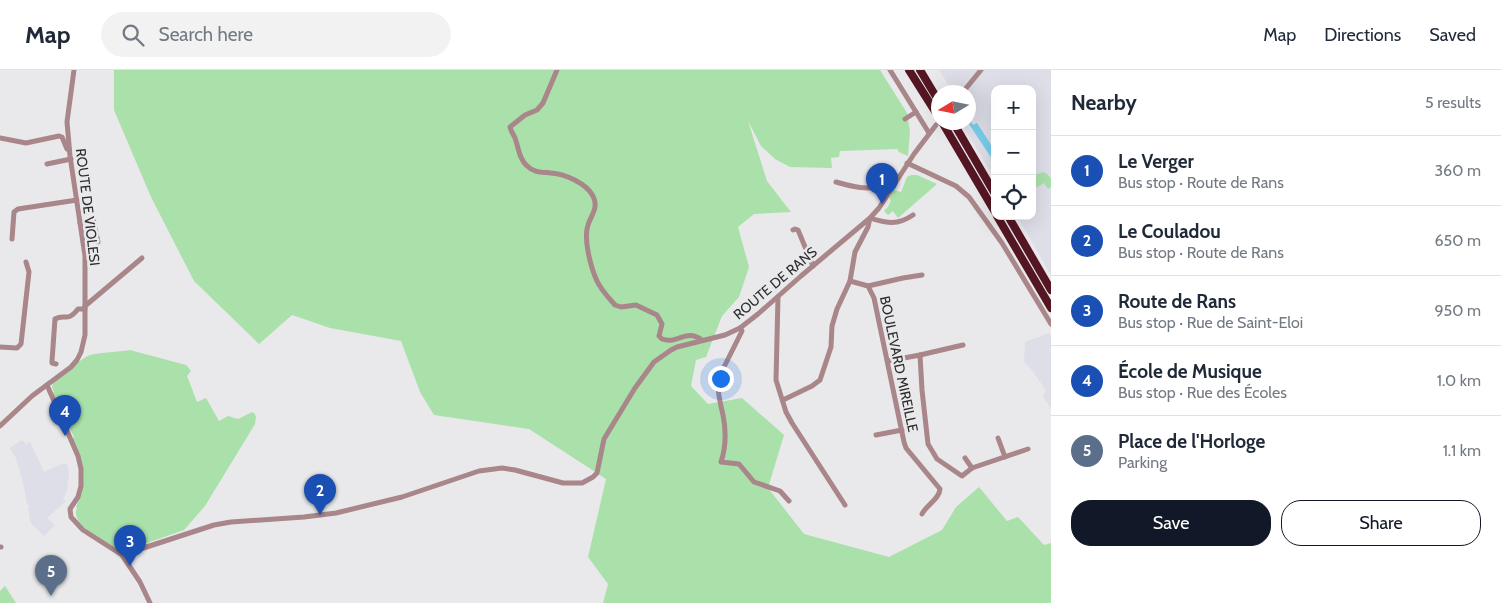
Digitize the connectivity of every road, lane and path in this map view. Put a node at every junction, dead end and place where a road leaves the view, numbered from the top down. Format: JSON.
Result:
{"nodes":[{"id":1,"x":74,"y":70,"type":"edge"},
{"id":2,"x":557,"y":70,"type":"edge"},
{"id":3,"x":890,"y":70,"type":"edge"},
{"id":4,"x":909,"y":70,"type":"edge"},
{"id":5,"x":922,"y":70,"type":"edge"},
{"id":6,"x":981,"y":70,"type":"edge"},
{"id":7,"x":969,"y":85,"type":"edge"},
{"id":8,"x":931,"y":86,"type":"edge"},
{"id":9,"x":931,"y":105,"type":"edge"},
{"id":10,"x":916,"y":112,"type":"junction"},
{"id":11,"x":905,"y":119,"type":"dead end"},
{"id":12,"x":934,"y":130,"type":"edge"},
{"id":13,"x":944,"y":130,"type":"edge"},
{"id":14,"x":957,"y":130,"type":"edge"},
{"id":15,"x":929,"y":133,"type":"junction"},
{"id":16,"x":0,"y":138,"type":"edge"},
{"id":17,"x":70,"y":150,"type":"junction"},
{"id":18,"x":70,"y":159,"type":"junction"},
{"id":19,"x":907,"y":163,"type":"junction"},
{"id":20,"x":47,"y":164,"type":"dead end"},
{"id":21,"x":899,"y":177,"type":"junction"},
{"id":22,"x":836,"y":182,"type":"dead end"},
{"id":23,"x":991,"y":187,"type":"edge"},
{"id":24,"x":77,"y":200,"type":"junction"},
{"id":25,"x":991,"y":206,"type":"edge"},
{"id":26,"x":913,"y":215,"type":"dead end"},
{"id":27,"x":870,"y":218,"type":"junction"},
{"id":28,"x":999,"y":220,"type":"edge"},
{"id":29,"x":1010,"y":220,"type":"edge"},
{"id":30,"x":80,"y":223,"type":"junction"},
{"id":31,"x":793,"y":230,"type":"dead end"},
{"id":32,"x":12,"y":239,"type":"dead end"},
{"id":33,"x":98,"y":242,"type":"dead end"},
{"id":34,"x":142,"y":258,"type":"dead end"},
{"id":35,"x":26,"y":262,"type":"dead end"},
{"id":36,"x":813,"y":266,"type":"junction"},
{"id":37,"x":922,"y":275,"type":"dead end"},
{"id":38,"x":850,"y":281,"type":"junction"},
{"id":39,"x":868,"y":286,"type":"junction"},
{"id":40,"x":1051,"y":290,"type":"edge"},
{"id":41,"x":778,"y":297,"type":"junction"},
{"id":42,"x":85,"y":307,"type":"junction"},
{"id":43,"x":1051,"y":308,"type":"edge"},
{"id":44,"x":1051,"y":324,"type":"edge"},
{"id":45,"x":740,"y":328,"type":"junction"},
{"id":46,"x":702,"y":340,"type":"junction"},
{"id":47,"x":963,"y":345,"type":"dead end"},
{"id":48,"x":0,"y":347,"type":"edge"},
{"id":49,"x":920,"y":355,"type":"junction"},
{"id":50,"x":888,"y":361,"type":"junction"},
{"id":51,"x":56,"y":364,"type":"dead end"},
{"id":52,"x":46,"y":385,"type":"junction"},
{"id":53,"x":783,"y":400,"type":"junction"},
{"id":54,"x":1,"y":422,"type":"edge"},
{"id":55,"x":902,"y":430,"type":"junction"},
{"id":56,"x":876,"y":435,"type":"dead end"},
{"id":57,"x":998,"y":438,"type":"dead end"},
{"id":58,"x":1028,"y":449,"type":"dead end"},
{"id":59,"x":1005,"y":457,"type":"junction"},
{"id":60,"x":965,"y":458,"type":"dead end"},
{"id":61,"x":972,"y":468,"type":"junction"},
{"id":62,"x":789,"y":501,"type":"dead end"},
{"id":63,"x":845,"y":505,"type":"dead end"},
{"id":64,"x":922,"y":514,"type":"dead end"},
{"id":65,"x":122,"y":555,"type":"junction"},
{"id":66,"x":150,"y":603,"type":"edge"}],
"edges":[{"from":1,"to":17,"type":"street","name":"ROUTE DE VIOLESI"},
{"from":2,"to":46,"type":"street"},
{"from":3,"to":10,"type":"street"},
{"from":4,"to":9,"type":"highway"},
{"from":5,"to":8,"type":"highway"},
{"from":6,"to":7,"type":"street"},
{"from":10,"to":11,"type":"street"},
{"from":10,"to":15,"type":"street"},
{"from":12,"to":15,"type":"street","name":"ROUTE DE RANS"},
{"from":13,"to":25,"type":"highway"},
{"from":14,"to":23,"type":"highway"},
{"from":15,"to":19,"type":"street","name":"ROUTE DE RANS"},
{"from":16,"to":17,"type":"street"},
{"from":17,"to":18,"type":"street","name":"ROUTE DE VIOLESI"},
{"from":18,"to":20,"type":"street"},
{"from":18,"to":24,"type":"street","name":"ROUTE DE VIOLESI"},
{"from":19,"to":21,"type":"street","name":"ROUTE DE RANS"},
{"from":19,"to":44,"type":"street"},
{"from":21,"to":22,"type":"street"},
{"from":21,"to":27,"type":"street","name":"ROUTE DE RANS"},
{"from":24,"to":30,"type":"street","name":"ROUTE DE VIOLESI"},
{"from":24,"to":32,"type":"street"},
{"from":26,"to":27,"type":"street"},
{"from":27,"to":36,"type":"street","name":"ROUTE DE RANS"},
{"from":27,"to":38,"type":"street"},
{"from":28,"to":43,"type":"highway"},
{"from":29,"to":40,"type":"highway"},
{"from":30,"to":33,"type":"street"},
{"from":30,"to":42,"type":"street","name":"ROUTE DE VIOLESI"},
{"from":31,"to":36,"type":"street"},
{"from":34,"to":42,"type":"street"},
{"from":35,"to":48,"type":"street"},
{"from":36,"to":41,"type":"street","name":"ROUTE DE RANS"},
{"from":37,"to":39,"type":"street"},
{"from":38,"to":39,"type":"street","name":"BOULEVARD MIREILLE"},
{"from":38,"to":53,"type":"street"},
{"from":39,"to":50,"type":"street","name":"BOULEVARD MIREILLE"},
{"from":41,"to":45,"type":"street","name":"ROUTE DE RANS"},
{"from":41,"to":53,"type":"street"},
{"from":42,"to":51,"type":"street"},
{"from":42,"to":52,"type":"street","name":"ROUTE DE VIOLESI"},
{"from":45,"to":46,"type":"street","name":"ROUTE DE RANS"},
{"from":45,"to":62,"type":"street"},
{"from":46,"to":65,"type":"street","name":"ROUTE DE RANS"},
{"from":47,"to":49,"type":"street"},
{"from":49,"to":50,"type":"street"},
{"from":49,"to":61,"type":"street"},
{"from":50,"to":55,"type":"street","name":"BOULEVARD MIREILLE"},
{"from":52,"to":54,"type":"street","name":"ROUTE DE VIOLESI"},
{"from":52,"to":65,"type":"street"},
{"from":53,"to":63,"type":"street"},
{"from":55,"to":56,"type":"street"},
{"from":55,"to":64,"type":"street","name":"BOULEVARD MIREILLE"},
{"from":57,"to":59,"type":"street"},
{"from":58,"to":59,"type":"street"},
{"from":59,"to":61,"type":"street"},
{"from":60,"to":61,"type":"street"},
{"from":65,"to":66,"type":"street"}]}
